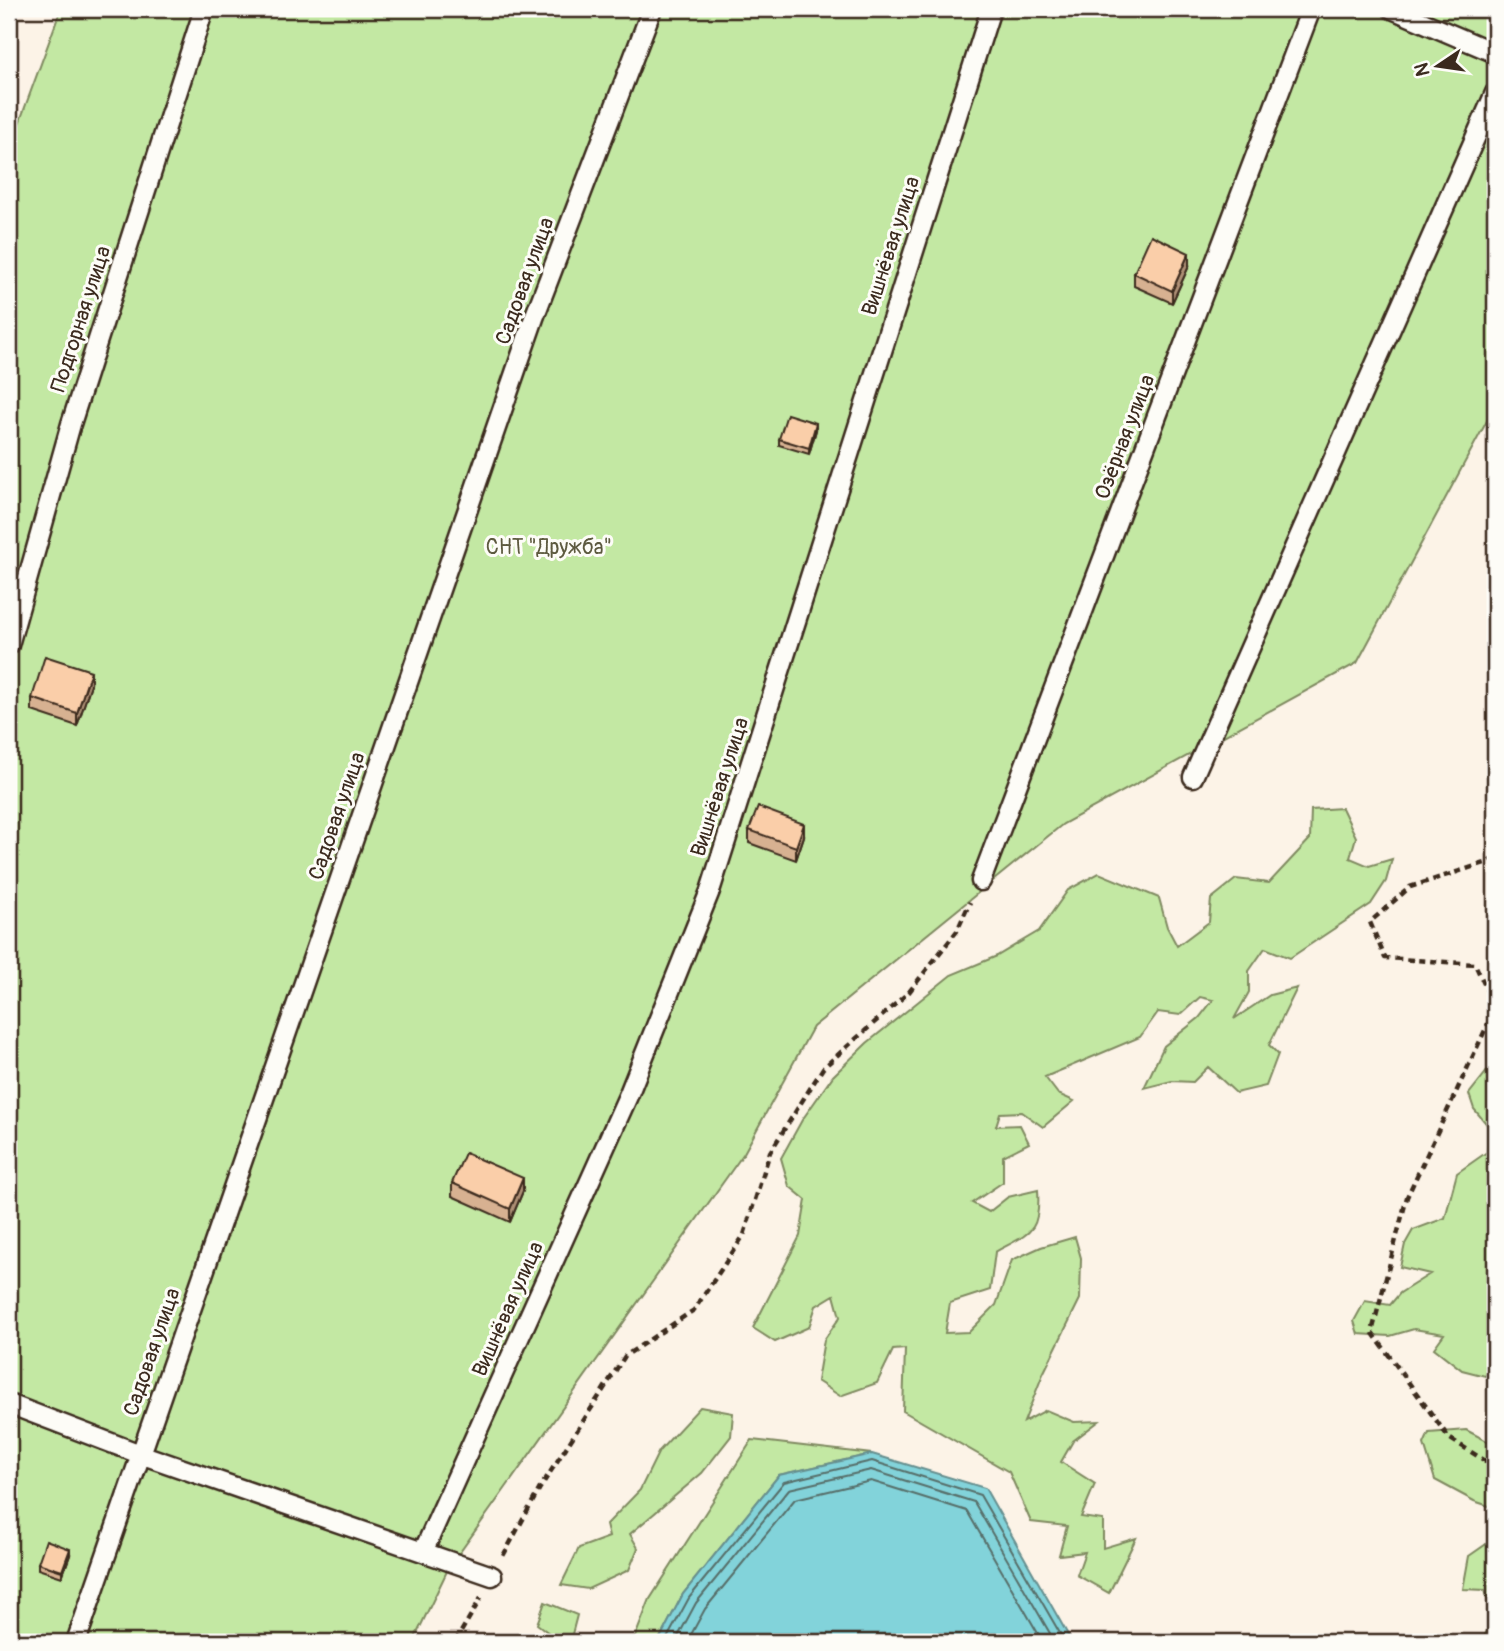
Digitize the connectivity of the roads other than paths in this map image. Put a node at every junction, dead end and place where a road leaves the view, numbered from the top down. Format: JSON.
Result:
{"nodes":[{"id":1,"x":204,"y":9,"type":"edge"},
{"id":2,"x":652,"y":9,"type":"edge"},
{"id":3,"x":991,"y":9,"type":"edge"},
{"id":4,"x":1311,"y":9,"type":"edge"},
{"id":5,"x":1392,"y":9,"type":"edge"},
{"id":6,"x":1495,"y":52,"type":"edge"},
{"id":7,"x":1495,"y":93,"type":"edge"},
{"id":8,"x":9,"y":645,"type":"edge"},
{"id":9,"x":1193,"y":777,"type":"dead end"},
{"id":10,"x":981,"y":881,"type":"road end"},
{"id":11,"x":9,"y":1404,"type":"edge"},
{"id":12,"x":141,"y":1454,"type":"junction"},
{"id":13,"x":424,"y":1552,"type":"junction"},
{"id":14,"x":492,"y":1576,"type":"road end"},
{"id":15,"x":76,"y":1642,"type":"edge"}],
"edges":[{"from":1,"to":8,"type":"lane","name":"Подгорная улица"},
{"from":2,"to":12,"type":"lane","name":"Садовая улица"},
{"from":3,"to":13,"type":"lane","name":"Вишнёвая улица"},
{"from":4,"to":10,"type":"lane","name":"Озёрная улица"},
{"from":5,"to":6,"type":"lane"},
{"from":7,"to":9,"type":"lane"},
{"from":11,"to":12,"type":"lane"},
{"from":12,"to":13,"type":"lane"},
{"from":12,"to":15,"type":"lane","name":"Садовая улица"},
{"from":13,"to":14,"type":"lane"}]}
